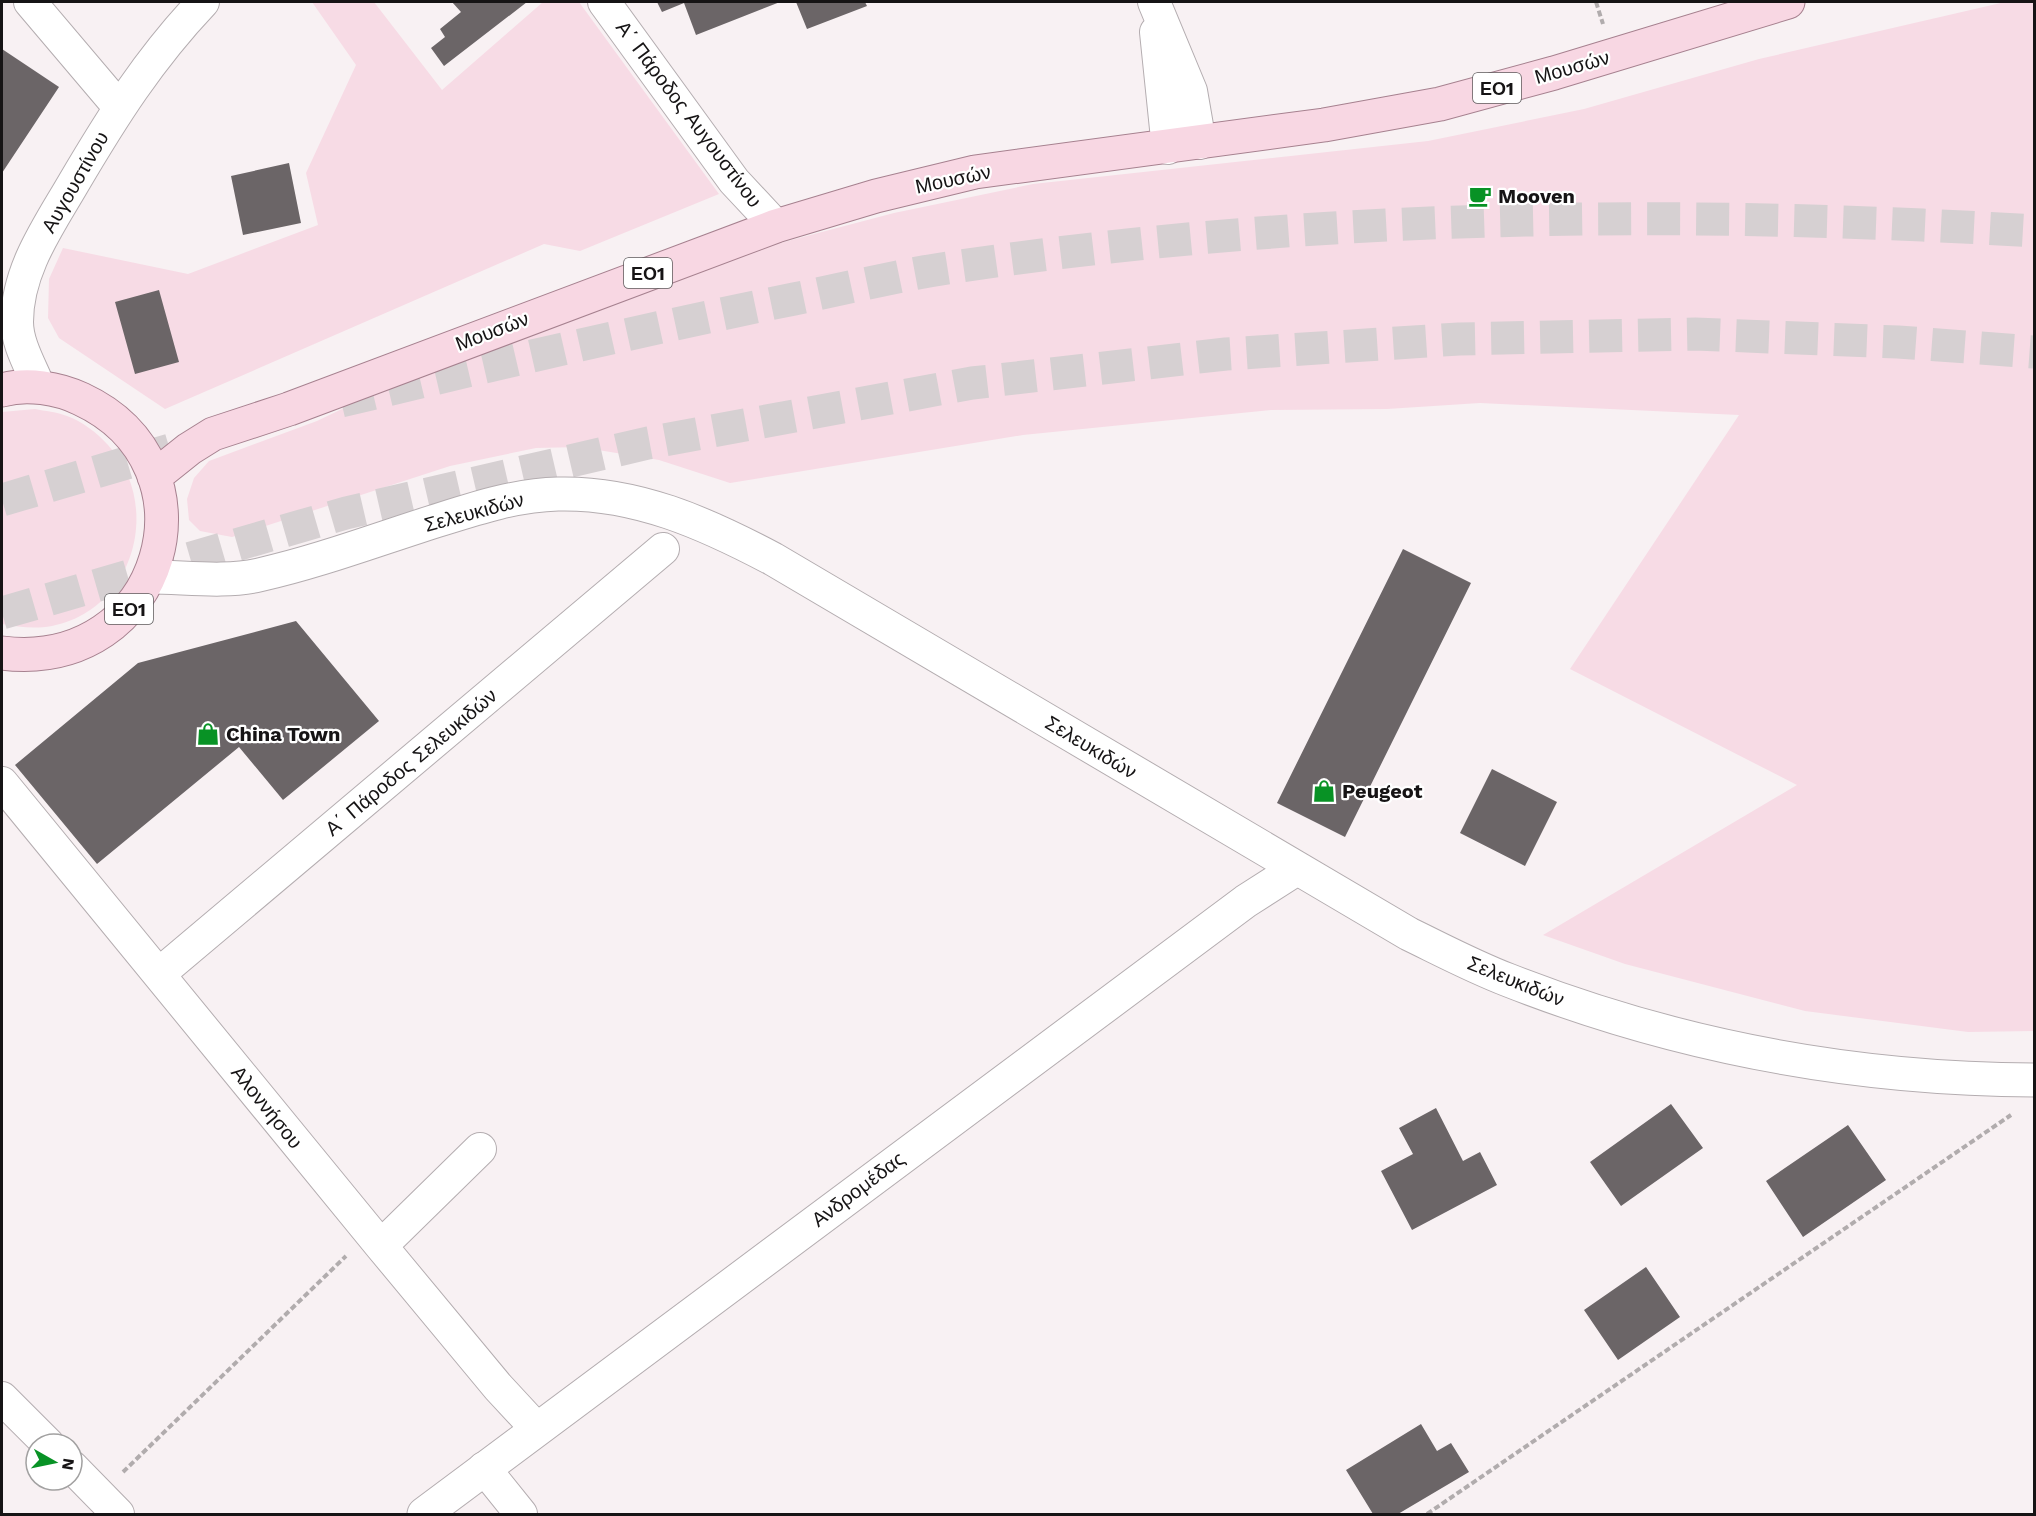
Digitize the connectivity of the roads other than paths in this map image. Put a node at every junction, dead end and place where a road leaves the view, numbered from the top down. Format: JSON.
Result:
{"nodes":[{"id":1,"x":30,"y":2,"type":"edge"},
{"id":2,"x":203,"y":2,"type":"edge"},
{"id":3,"x":604,"y":2,"type":"edge"},
{"id":4,"x":1154,"y":2,"type":"edge"},
{"id":5,"x":1788,"y":2,"type":"edge"},
{"id":6,"x":118,"y":107,"type":"junction"},
{"id":7,"x":1200,"y":143,"type":"junction"},
{"id":8,"x":1168,"y":148,"type":"junction"},
{"id":9,"x":776,"y":226,"type":"junction"},
{"id":10,"x":39,"y":387,"type":"junction"},
{"id":11,"x":2,"y":390,"type":"edge"},
{"id":12,"x":154,"y":477,"type":"junction"},
{"id":13,"x":663,"y":549,"type":"dead end"},
{"id":14,"x":150,"y":577,"type":"junction"},
{"id":15,"x":2,"y":653,"type":"edge"},
{"id":16,"x":2,"y":783,"type":"edge"},
{"id":17,"x":1296,"y":869,"type":"junction"},
{"id":18,"x":159,"y":974,"type":"junction"},
{"id":19,"x":2033,"y":1080,"type":"edge"},
{"id":20,"x":480,"y":1149,"type":"dead end"},
{"id":21,"x":376,"y":1240,"type":"junction"},
{"id":22,"x":2,"y":1398,"type":"edge"},
{"id":23,"x":536,"y":1428,"type":"junction"},
{"id":24,"x":36,"y":1432,"type":"edge"},
{"id":25,"x":484,"y":1468,"type":"junction"},
{"id":26,"x":84,"y":1479,"type":"edge"},
{"id":27,"x":109,"y":1505,"type":"edge"},
{"id":28,"x":424,"y":1515,"type":"edge"},
{"id":29,"x":521,"y":1515,"type":"edge"}],
"edges":[{"from":1,"to":6,"type":"street"},
{"from":2,"to":6,"type":"street","name":"Αυγουστίνου"},
{"from":3,"to":9,"type":"street","name":"Α΄ Πάροδος Αυγουστίνου"},
{"from":4,"to":7,"type":"street"},
{"from":4,"to":8,"type":"street"},
{"from":5,"to":7,"type":"main road","name":"Μουσών","number":"ΕΟ1"},
{"from":6,"to":10,"type":"street","name":"Αυγουστίνου"},
{"from":7,"to":8,"type":"main road","name":"Μουσών","number":"ΕΟ1"},
{"from":8,"to":9,"type":"main road","name":"Μουσών","number":"ΕΟ1"},
{"from":9,"to":12,"type":"main road","name":"Μουσών","number":"ΕΟ1"},
{"from":10,"to":11,"type":"main road","number":"ΕΟ1"},
{"from":10,"to":12,"type":"main road","number":"ΕΟ1"},
{"from":12,"to":14,"type":"main road","number":"ΕΟ1"},
{"from":13,"to":18,"type":"street","name":"Α΄ Πάροδος Σελευκιδών"},
{"from":14,"to":15,"type":"main road","number":"ΕΟ1"},
{"from":14,"to":17,"type":"street","name":"Σελευκιδών"},
{"from":16,"to":18,"type":"street","name":"Αλοννήσου"},
{"from":17,"to":19,"type":"street","name":"Σελευκιδών"},
{"from":17,"to":23,"type":"street","name":"Ανδρομέδας"},
{"from":18,"to":21,"type":"street","name":"Αλοννήσου"},
{"from":20,"to":21,"type":"street"},
{"from":21,"to":23,"type":"street","name":"Αλοννήσου"},
{"from":22,"to":24,"type":"street"},
{"from":23,"to":25,"type":"street","name":"Ανδρομέδας"},
{"from":25,"to":28,"type":"street","name":"Ανδρομέδας"},
{"from":25,"to":29,"type":"street"},
{"from":26,"to":27,"type":"street"}]}
